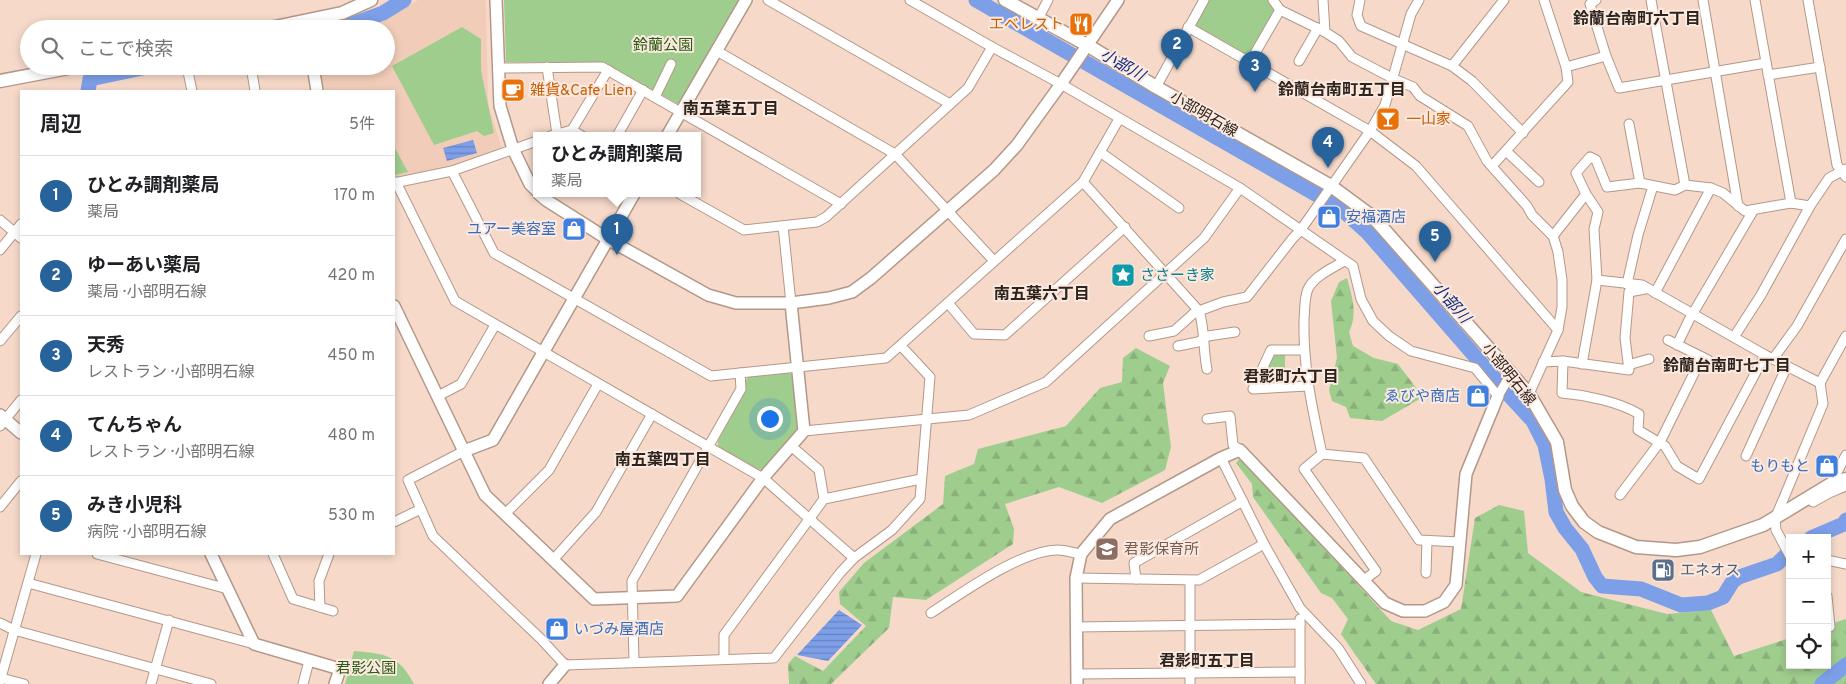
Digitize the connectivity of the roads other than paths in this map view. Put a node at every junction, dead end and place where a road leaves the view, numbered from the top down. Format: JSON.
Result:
{"nodes":[{"id":1,"x":371,"y":0,"type":"edge"},
{"id":2,"x":496,"y":0,"type":"edge"},
{"id":3,"x":746,"y":0,"type":"edge"},
{"id":4,"x":768,"y":0,"type":"edge"},
{"id":5,"x":910,"y":0,"type":"edge"},
{"id":6,"x":1005,"y":0,"type":"edge"},
{"id":7,"x":1048,"y":0,"type":"edge"},
{"id":8,"x":1118,"y":0,"type":"edge"},
{"id":9,"x":1204,"y":0,"type":"edge"},
{"id":10,"x":1273,"y":0,"type":"edge"},
{"id":11,"x":1323,"y":0,"type":"edge"},
{"id":12,"x":1360,"y":0,"type":"edge"},
{"id":13,"x":1419,"y":0,"type":"edge"},
{"id":14,"x":1504,"y":0,"type":"edge"},
{"id":15,"x":1544,"y":0,"type":"edge"},
{"id":16,"x":1596,"y":0,"type":"edge"},
{"id":17,"x":1651,"y":0,"type":"edge"},
{"id":18,"x":1703,"y":0,"type":"edge"},
{"id":19,"x":1755,"y":0,"type":"edge"},
{"id":20,"x":1808,"y":0,"type":"edge"},
{"id":21,"x":1280,"y":10,"type":"junction"},
{"id":22,"x":1038,"y":19,"type":"junction"},
{"id":23,"x":323,"y":20,"type":"edge"},
{"id":24,"x":1188,"y":27,"type":"junction"},
{"id":25,"x":1322,"y":30,"type":"junction"},
{"id":26,"x":1403,"y":44,"type":"junction"},
{"id":27,"x":992,"y":47,"type":"junction"},
{"id":28,"x":1084,"y":50,"type":"junction"},
{"id":29,"x":717,"y":51,"type":"junction"},
{"id":30,"x":1606,"y":56,"type":"junction"},
{"id":31,"x":1299,"y":61,"type":"dead end"},
{"id":32,"x":1250,"y":62,"type":"junction"},
{"id":33,"x":671,"y":64,"type":"dead end"},
{"id":34,"x":1766,"y":64,"type":"junction"},
{"id":35,"x":1452,"y":66,"type":"junction"},
{"id":36,"x":547,"y":67,"type":"junction"},
{"id":37,"x":1566,"y":67,"type":"junction"},
{"id":38,"x":1820,"y":67,"type":"junction"},
{"id":39,"x":498,"y":68,"type":"junction"},
{"id":40,"x":608,"y":70,"type":"junction"},
{"id":41,"x":1715,"y":72,"type":"junction"},
{"id":42,"x":32,"y":75,"type":"edge"},
{"id":43,"x":189,"y":75,"type":"edge"},
{"id":44,"x":252,"y":75,"type":"edge"},
{"id":45,"x":314,"y":75,"type":"edge"},
{"id":46,"x":1768,"y":75,"type":"junction"},
{"id":47,"x":1394,"y":79,"type":"junction"},
{"id":48,"x":1666,"y":80,"type":"junction"},
{"id":49,"x":0,"y":81,"type":"edge"},
{"id":50,"x":1061,"y":84,"type":"junction"},
{"id":51,"x":1156,"y":87,"type":"junction"},
{"id":52,"x":192,"y":90,"type":"edge"},
{"id":53,"x":255,"y":90,"type":"edge"},
{"id":54,"x":317,"y":90,"type":"edge"},
{"id":55,"x":644,"y":90,"type":"junction"},
{"id":56,"x":655,"y":97,"type":"junction"},
{"id":57,"x":950,"y":104,"type":"junction"},
{"id":58,"x":682,"y":112,"type":"junction"},
{"id":59,"x":1119,"y":118,"type":"junction"},
{"id":60,"x":1629,"y":124,"type":"dead end"},
{"id":61,"x":572,"y":130,"type":"junction"},
{"id":62,"x":1370,"y":131,"type":"junction"},
{"id":63,"x":554,"y":132,"type":"edge"},
{"id":64,"x":565,"y":132,"type":"edge"},
{"id":65,"x":575,"y":132,"type":"edge"},
{"id":66,"x":619,"y":132,"type":"edge"},
{"id":67,"x":670,"y":132,"type":"edge"},
{"id":68,"x":1523,"y":133,"type":"junction"},
{"id":69,"x":533,"y":142,"type":"edge"},
{"id":70,"x":513,"y":149,"type":"junction"},
{"id":71,"x":1506,"y":151,"type":"junction"},
{"id":72,"x":1100,"y":152,"type":"junction"},
{"id":73,"x":896,"y":154,"type":"junction"},
{"id":74,"x":1492,"y":166,"type":"junction"},
{"id":75,"x":452,"y":170,"type":"junction"},
{"id":76,"x":1844,"y":173,"type":"edge"},
{"id":77,"x":395,"y":182,"type":"edge"},
{"id":78,"x":1083,"y":182,"type":"junction"},
{"id":79,"x":1540,"y":182,"type":"dead end"},
{"id":80,"x":1640,"y":183,"type":"junction"},
{"id":81,"x":1685,"y":185,"type":"junction"},
{"id":82,"x":1653,"y":186,"type":"junction"},
{"id":83,"x":533,"y":187,"type":"edge"},
{"id":84,"x":1240,"y":188,"type":"junction"},
{"id":85,"x":1711,"y":188,"type":"junction"},
{"id":86,"x":1328,"y":190,"type":"junction"},
{"id":87,"x":1586,"y":194,"type":"junction"},
{"id":88,"x":543,"y":197,"type":"edge"},
{"id":89,"x":632,"y":197,"type":"edge"},
{"id":90,"x":685,"y":197,"type":"edge"},
{"id":91,"x":1791,"y":203,"type":"junction"},
{"id":92,"x":841,"y":204,"type":"junction"},
{"id":93,"x":1738,"y":206,"type":"junction"},
{"id":94,"x":1810,"y":206,"type":"junction"},
{"id":95,"x":1179,"y":208,"type":"dead end"},
{"id":96,"x":948,"y":211,"type":"junction"},
{"id":97,"x":1753,"y":211,"type":"junction"},
{"id":98,"x":0,"y":220,"type":"edge"},
{"id":99,"x":784,"y":226,"type":"junction"},
{"id":100,"x":1124,"y":227,"type":"junction"},
{"id":101,"x":1300,"y":231,"type":"junction"},
{"id":102,"x":18,"y":235,"type":"edge"},
{"id":103,"x":1552,"y":236,"type":"junction"},
{"id":104,"x":1846,"y":239,"type":"edge"},
{"id":105,"x":609,"y":240,"type":"junction"},
{"id":106,"x":0,"y":250,"type":"edge"},
{"id":107,"x":994,"y":261,"type":"junction"},
{"id":108,"x":1344,"y":261,"type":"junction"},
{"id":109,"x":1166,"y":272,"type":"junction"},
{"id":110,"x":1597,"y":280,"type":"junction"},
{"id":111,"x":1628,"y":284,"type":"junction"},
{"id":112,"x":1651,"y":291,"type":"junction"},
{"id":113,"x":575,"y":298,"type":"junction"},
{"id":114,"x":791,"y":303,"type":"junction"},
{"id":115,"x":948,"y":303,"type":"junction"},
{"id":116,"x":395,"y":308,"type":"edge"},
{"id":117,"x":1200,"y":311,"type":"junction"},
{"id":118,"x":1694,"y":314,"type":"junction"},
{"id":119,"x":20,"y":317,"type":"edge"},
{"id":120,"x":495,"y":325,"type":"junction"},
{"id":121,"x":1558,"y":330,"type":"junction"},
{"id":122,"x":1235,"y":332,"type":"dead end"},
{"id":123,"x":1148,"y":336,"type":"dead end"},
{"id":124,"x":1846,"y":336,"type":"edge"},
{"id":125,"x":1734,"y":337,"type":"junction"},
{"id":126,"x":1203,"y":338,"type":"junction"},
{"id":127,"x":1668,"y":340,"type":"dead end"},
{"id":128,"x":0,"y":342,"type":"edge"},
{"id":129,"x":1677,"y":345,"type":"junction"},
{"id":130,"x":901,"y":346,"type":"junction"},
{"id":131,"x":1178,"y":346,"type":"dead end"},
{"id":132,"x":1304,"y":350,"type":"junction"},
{"id":133,"x":545,"y":352,"type":"junction"},
{"id":134,"x":1769,"y":357,"type":"junction"},
{"id":135,"x":1649,"y":359,"type":"dead end"},
{"id":136,"x":1563,"y":361,"type":"junction"},
{"id":137,"x":1543,"y":362,"type":"junction"},
{"id":138,"x":1582,"y":364,"type":"junction"},
{"id":139,"x":1628,"y":364,"type":"junction"},
{"id":140,"x":1787,"y":366,"type":"junction"},
{"id":141,"x":797,"y":367,"type":"junction"},
{"id":142,"x":1207,"y":369,"type":"dead end"},
{"id":143,"x":740,"y":373,"type":"junction"},
{"id":144,"x":1509,"y":378,"type":"junction"},
{"id":145,"x":1820,"y":382,"type":"junction"},
{"id":146,"x":598,"y":384,"type":"junction"},
{"id":147,"x":1308,"y":386,"type":"junction"},
{"id":148,"x":1529,"y":394,"type":"junction"},
{"id":149,"x":438,"y":396,"type":"junction"},
{"id":150,"x":1498,"y":396,"type":"junction"},
{"id":151,"x":20,"y":401,"type":"edge"},
{"id":152,"x":652,"y":414,"type":"junction"},
{"id":153,"x":1207,"y":419,"type":"dead end"},
{"id":154,"x":2,"y":420,"type":"edge"},
{"id":155,"x":926,"y":420,"type":"junction"},
{"id":156,"x":804,"y":431,"type":"junction"},
{"id":157,"x":20,"y":432,"type":"edge"},
{"id":158,"x":1660,"y":442,"type":"junction"},
{"id":159,"x":791,"y":446,"type":"junction"},
{"id":160,"x":709,"y":447,"type":"junction"},
{"id":161,"x":1240,"y":450,"type":"junction"},
{"id":162,"x":464,"y":452,"type":"junction"},
{"id":163,"x":1322,"y":454,"type":"junction"},
{"id":164,"x":1846,"y":455,"type":"edge"},
{"id":165,"x":1746,"y":456,"type":"dead end"},
{"id":166,"x":1221,"y":458,"type":"junction"},
{"id":167,"x":763,"y":478,"type":"junction"},
{"id":168,"x":921,"y":479,"type":"junction"},
{"id":169,"x":20,"y":482,"type":"edge"},
{"id":170,"x":1831,"y":484,"type":"junction"},
{"id":171,"x":1846,"y":484,"type":"edge"},
{"id":172,"x":1620,"y":495,"type":"dead end"},
{"id":173,"x":824,"y":499,"type":"junction"},
{"id":174,"x":1243,"y":502,"type":"junction"},
{"id":175,"x":0,"y":507,"type":"edge"},
{"id":176,"x":421,"y":509,"type":"junction"},
{"id":177,"x":505,"y":514,"type":"junction"},
{"id":178,"x":809,"y":519,"type":"junction"},
{"id":179,"x":1775,"y":519,"type":"junction"},
{"id":180,"x":395,"y":522,"type":"edge"},
{"id":181,"x":1427,"y":540,"type":"junction"},
{"id":182,"x":1460,"y":542,"type":"junction"},
{"id":183,"x":1264,"y":544,"type":"junction"},
{"id":184,"x":1786,"y":549,"type":"edge"},
{"id":185,"x":1081,"y":554,"type":"junction"},
{"id":186,"x":36,"y":555,"type":"edge"},
{"id":187,"x":101,"y":555,"type":"edge"},
{"id":188,"x":212,"y":555,"type":"edge"},
{"id":189,"x":273,"y":555,"type":"edge"},
{"id":190,"x":329,"y":555,"type":"edge"},
{"id":191,"x":854,"y":558,"type":"junction"},
{"id":192,"x":553,"y":560,"type":"junction"},
{"id":193,"x":1831,"y":561,"type":"edge"},
{"id":194,"x":1846,"y":564,"type":"edge"},
{"id":195,"x":1426,"y":573,"type":"dead end"},
{"id":196,"x":1076,"y":578,"type":"junction"},
{"id":197,"x":1136,"y":578,"type":"junction"},
{"id":198,"x":1364,"y":580,"type":"junction"},
{"id":199,"x":1190,"y":581,"type":"junction"},
{"id":200,"x":28,"y":582,"type":"junction"},
{"id":201,"x":228,"y":589,"type":"junction"},
{"id":202,"x":632,"y":598,"type":"junction"},
{"id":203,"x":320,"y":607,"type":"junction"},
{"id":204,"x":1300,"y":608,"type":"junction"},
{"id":205,"x":333,"y":611,"type":"dead end"},
{"id":206,"x":931,"y":613,"type":"dead end"},
{"id":207,"x":169,"y":620,"type":"junction"},
{"id":208,"x":0,"y":623,"type":"edge"},
{"id":209,"x":1300,"y":624,"type":"junction"},
{"id":210,"x":1190,"y":625,"type":"junction"},
{"id":211,"x":1076,"y":626,"type":"junction"},
{"id":212,"x":14,"y":630,"type":"junction"},
{"id":213,"x":254,"y":644,"type":"junction"},
{"id":214,"x":724,"y":659,"type":"junction"},
{"id":215,"x":309,"y":661,"type":"junction"},
{"id":216,"x":634,"y":662,"type":"junction"},
{"id":217,"x":565,"y":665,"type":"junction"},
{"id":218,"x":156,"y":669,"type":"junction"},
{"id":219,"x":1300,"y":672,"type":"junction"},
{"id":220,"x":1190,"y":673,"type":"junction"},
{"id":221,"x":0,"y":679,"type":"edge"},
{"id":222,"x":1077,"y":679,"type":"edge"},
{"id":223,"x":24,"y":684,"type":"edge"},
{"id":224,"x":151,"y":684,"type":"edge"},
{"id":225,"x":211,"y":684,"type":"edge"},
{"id":226,"x":303,"y":684,"type":"edge"},
{"id":227,"x":336,"y":684,"type":"edge"},
{"id":228,"x":549,"y":684,"type":"edge"},
{"id":229,"x":1190,"y":684,"type":"edge"},
{"id":230,"x":1300,"y":684,"type":"edge"},
{"id":231,"x":1361,"y":684,"type":"edge"}],
"edges":[{"from":1,"to":23,"type":"main road"},
{"from":2,"to":39,"type":"street"},
{"from":3,"to":29,"type":"street"},
{"from":4,"to":57,"type":"street"},
{"from":5,"to":27,"type":"street"},
{"from":6,"to":22,"type":"main road","name":"小部明石線"},
{"from":7,"to":22,"type":"street"},
{"from":8,"to":28,"type":"street"},
{"from":9,"to":24,"type":"street"},
{"from":10,"to":21,"type":"street"},
{"from":11,"to":25,"type":"street"},
{"from":12,"to":26,"type":"street"},
{"from":13,"to":26,"type":"street"},
{"from":14,"to":35,"type":"street"},
{"from":15,"to":37,"type":"street"},
{"from":16,"to":30,"type":"street"},
{"from":17,"to":48,"type":"street"},
{"from":18,"to":41,"type":"street"},
{"from":19,"to":34,"type":"street"},
{"from":20,"to":38,"type":"street"},
{"from":21,"to":25,"type":"street"},
{"from":21,"to":32,"type":"street"},
{"from":22,"to":28,"type":"main road","name":"小部明石線"},
{"from":24,"to":32,"type":"street"},
{"from":24,"to":51,"type":"street"},
{"from":25,"to":31,"type":"street"},
{"from":25,"to":47,"type":"street"},
{"from":26,"to":35,"type":"street"},
{"from":26,"to":47,"type":"street"},
{"from":27,"to":50,"type":"street"},
{"from":27,"to":57,"type":"street"},
{"from":28,"to":50,"type":"street"},
{"from":28,"to":51,"type":"main road","name":"小部明石線"},
{"from":29,"to":58,"type":"street"},
{"from":29,"to":73,"type":"street"},
{"from":30,"to":37,"type":"street"},
{"from":30,"to":48,"type":"street"},
{"from":32,"to":62,"type":"street"},
{"from":33,"to":56,"type":"street"},
{"from":34,"to":41,"type":"street"},
{"from":34,"to":46,"type":"street"},
{"from":35,"to":68,"type":"street"},
{"from":36,"to":39,"type":"street"},
{"from":36,"to":40,"type":"street"},
{"from":36,"to":63,"type":"street"},
{"from":37,"to":68,"type":"street"},
{"from":38,"to":46,"type":"street"},
{"from":38,"to":76,"type":"street"},
{"from":39,"to":70,"type":"street"},
{"from":40,"to":55,"type":"street"},
{"from":40,"to":61,"type":"street"},
{"from":41,"to":48,"type":"street"},
{"from":41,"to":93,"type":"street"},
{"from":42,"to":49,"type":"main road"},
{"from":43,"to":52,"type":"street"},
{"from":44,"to":53,"type":"street"},
{"from":45,"to":54,"type":"street"},
{"from":46,"to":91,"type":"street"},
{"from":47,"to":62,"type":"street"},
{"from":47,"to":74,"type":"street"},
{"from":48,"to":81,"type":"street"},
{"from":50,"to":59,"type":"street"},
{"from":50,"to":96,"type":"street"},
{"from":51,"to":86,"type":"main road","name":"小部明石線"},
{"from":55,"to":56,"type":"street"},
{"from":55,"to":66,"type":"street"},
{"from":56,"to":58,"type":"street"},
{"from":57,"to":73,"type":"street"},
{"from":58,"to":67,"type":"street"},
{"from":58,"to":92,"type":"street"},
{"from":59,"to":72,"type":"street"},
{"from":59,"to":84,"type":"street"},
{"from":60,"to":80,"type":"street"},
{"from":61,"to":64,"type":"street"},
{"from":61,"to":65,"type":"street"},
{"from":62,"to":86,"type":"street"},
{"from":62,"to":121,"type":"street"},
{"from":68,"to":71,"type":"street"},
{"from":69,"to":70,"type":"street"},
{"from":70,"to":75,"type":"street"},
{"from":70,"to":83,"type":"street"},
{"from":71,"to":74,"type":"street"},
{"from":71,"to":79,"type":"street"},
{"from":72,"to":78,"type":"street"},
{"from":72,"to":95,"type":"street"},
{"from":73,"to":92,"type":"street"},
{"from":73,"to":96,"type":"street"},
{"from":74,"to":103,"type":"street"},
{"from":75,"to":77,"type":"street"},
{"from":75,"to":113,"type":"street"},
{"from":76,"to":94,"type":"street"},
{"from":77,"to":120,"type":"street"},
{"from":78,"to":100,"type":"street"},
{"from":78,"to":107,"type":"street"},
{"from":80,"to":82,"type":"street"},
{"from":80,"to":87,"type":"street"},
{"from":81,"to":82,"type":"street"},
{"from":81,"to":85,"type":"street"},
{"from":82,"to":111,"type":"street"},
{"from":84,"to":101,"type":"street"},
{"from":84,"to":109,"type":"street"},
{"from":85,"to":93,"type":"street"},
{"from":85,"to":112,"type":"street"},
{"from":86,"to":101,"type":"street"},
{"from":86,"to":144,"type":"main road","name":"小部明石線"},
{"from":87,"to":103,"type":"street"},
{"from":87,"to":110,"type":"street"},
{"from":88,"to":105,"type":"street"},
{"from":89,"to":105,"type":"street"},
{"from":90,"to":99,"type":"street"},
{"from":91,"to":94,"type":"street"},
{"from":91,"to":97,"type":"street"},
{"from":92,"to":99,"type":"street"},
{"from":93,"to":97,"type":"street"},
{"from":94,"to":125,"type":"street"},
{"from":96,"to":107,"type":"street"},
{"from":96,"to":114,"type":"street"},
{"from":97,"to":118,"type":"street"},
{"from":98,"to":102,"type":"street"},
{"from":99,"to":114,"type":"street"},
{"from":100,"to":109,"type":"street"},
{"from":100,"to":115,"type":"street"},
{"from":101,"to":108,"type":"street"},
{"from":101,"to":117,"type":"street"},
{"from":102,"to":106,"type":"street"},
{"from":103,"to":121,"type":"street"},
{"from":104,"to":134,"type":"street"},
{"from":105,"to":113,"type":"street"},
{"from":105,"to":114,"type":"street"},
{"from":107,"to":115,"type":"street"},
{"from":108,"to":132,"type":"street"},
{"from":108,"to":150,"type":"street"},
{"from":109,"to":117,"type":"street"},
{"from":109,"to":155,"type":"street"},
{"from":110,"to":111,"type":"street"},
{"from":110,"to":138,"type":"street"},
{"from":111,"to":112,"type":"street"},
{"from":112,"to":118,"type":"street"},
{"from":112,"to":139,"type":"street"},
{"from":113,"to":133,"type":"street"},
{"from":113,"to":143,"type":"street"},
{"from":114,"to":141,"type":"street"},
{"from":115,"to":130,"type":"street"},
{"from":116,"to":149,"type":"street"},
{"from":117,"to":123,"type":"street"},
{"from":117,"to":126,"type":"street"},
{"from":118,"to":125,"type":"street"},
{"from":118,"to":129,"type":"street"},
{"from":119,"to":128,"type":"street"},
{"from":120,"to":133,"type":"street"},
{"from":120,"to":149,"type":"street"},
{"from":121,"to":137,"type":"street"},
{"from":122,"to":126,"type":"street"},
{"from":124,"to":145,"type":"street"},
{"from":125,"to":134,"type":"street"},
{"from":126,"to":131,"type":"street"},
{"from":126,"to":142,"type":"street"},
{"from":127,"to":129,"type":"street"},
{"from":129,"to":158,"type":"street"},
{"from":130,"to":141,"type":"street"},
{"from":130,"to":155,"type":"street"},
{"from":132,"to":147,"type":"street"},
{"from":132,"to":147,"type":"street"},
{"from":133,"to":146,"type":"street"},
{"from":133,"to":162,"type":"street"},
{"from":134,"to":140,"type":"street"},
{"from":134,"to":158,"type":"street"},
{"from":135,"to":139,"type":"street"},
{"from":136,"to":137,"type":"street"},
{"from":136,"to":138,"type":"street"},
{"from":136,"to":158,"type":"street"},
{"from":137,"to":148,"type":"street"},
{"from":138,"to":139,"type":"street"},
{"from":140,"to":145,"type":"street"},
{"from":140,"to":165,"type":"street"},
{"from":141,"to":143,"type":"street"},
{"from":141,"to":156,"type":"street"},
{"from":143,"to":160,"type":"street"},
{"from":144,"to":148,"type":"main road","name":"小部明石線"},
{"from":144,"to":150,"type":"street"},
{"from":145,"to":179,"type":"street"},
{"from":146,"to":152,"type":"street"},
{"from":146,"to":177,"type":"street"},
{"from":147,"to":163,"type":"street"},
{"from":148,"to":179,"type":"main road","name":"小部明石線"},
{"from":149,"to":162,"type":"street"},
{"from":150,"to":182,"type":"street"},
{"from":151,"to":154,"type":"street"},
{"from":152,"to":160,"type":"street"},
{"from":152,"to":192,"type":"street"},
{"from":153,"to":161,"type":"street"},
{"from":154,"to":157,"type":"street"},
{"from":155,"to":156,"type":"street"},
{"from":155,"to":168,"type":"street"},
{"from":156,"to":159,"type":"street"},
{"from":158,"to":172,"type":"street"},
{"from":159,"to":167,"type":"street"},
{"from":159,"to":173,"type":"street"},
{"from":160,"to":167,"type":"street"},
{"from":160,"to":202,"type":"street"},
{"from":161,"to":166,"type":"street"},
{"from":161,"to":198,"type":"street"},
{"from":162,"to":176,"type":"street"},
{"from":162,"to":177,"type":"street"},
{"from":163,"to":181,"type":"street"},
{"from":163,"to":198,"type":"street"},
{"from":164,"to":170,"type":"street"},
{"from":166,"to":174,"type":"street"},
{"from":166,"to":185,"type":"street"},
{"from":167,"to":178,"type":"street"},
{"from":167,"to":202,"type":"street"},
{"from":168,"to":173,"type":"street"},
{"from":168,"to":191,"type":"street"},
{"from":169,"to":175,"type":"street"},
{"from":170,"to":171,"type":"main road","name":"小部明石線"},
{"from":170,"to":179,"type":"main road","name":"小部明石線"},
{"from":171,"to":179,"type":"street"},
{"from":173,"to":178,"type":"street"},
{"from":174,"to":183,"type":"street"},
{"from":174,"to":197,"type":"street"},
{"from":176,"to":180,"type":"street"},
{"from":176,"to":217,"type":"street"},
{"from":177,"to":192,"type":"street"},
{"from":178,"to":191,"type":"street"},
{"from":178,"to":214,"type":"street"},
{"from":179,"to":184,"type":"street"},
{"from":181,"to":182,"type":"street"},
{"from":181,"to":195,"type":"street"},
{"from":182,"to":198,"type":"street"},
{"from":183,"to":199,"type":"street"},
{"from":183,"to":204,"type":"street"},
{"from":185,"to":196,"type":"street"},
{"from":185,"to":206,"type":"street"},
{"from":186,"to":200,"type":"street"},
{"from":187,"to":201,"type":"street"},
{"from":188,"to":201,"type":"street"},
{"from":189,"to":203,"type":"street"},
{"from":190,"to":203,"type":"street"},
{"from":191,"to":214,"type":"street"},
{"from":192,"to":202,"type":"street"},
{"from":193,"to":194,"type":"street"},
{"from":196,"to":197,"type":"street"},
{"from":196,"to":211,"type":"street"},
{"from":197,"to":199,"type":"street"},
{"from":199,"to":210,"type":"street"},
{"from":200,"to":207,"type":"street"},
{"from":200,"to":212,"type":"street"},
{"from":201,"to":213,"type":"street"},
{"from":202,"to":216,"type":"street"},
{"from":203,"to":205,"type":"street"},
{"from":204,"to":209,"type":"street"},
{"from":204,"to":231,"type":"street"},
{"from":207,"to":213,"type":"street"},
{"from":207,"to":218,"type":"street"},
{"from":208,"to":212,"type":"street"},
{"from":209,"to":210,"type":"street"},
{"from":209,"to":219,"type":"street"},
{"from":210,"to":211,"type":"street"},
{"from":210,"to":220,"type":"street"},
{"from":211,"to":222,"type":"street"},
{"from":212,"to":218,"type":"street"},
{"from":212,"to":221,"type":"street"},
{"from":213,"to":215,"type":"street"},
{"from":214,"to":216,"type":"street"},
{"from":215,"to":226,"type":"street"},
{"from":215,"to":227,"type":"street"},
{"from":216,"to":217,"type":"street"},
{"from":217,"to":228,"type":"street"},
{"from":218,"to":224,"type":"street"},
{"from":218,"to":225,"type":"street"},
{"from":219,"to":220,"type":"street"},
{"from":219,"to":230,"type":"street"},
{"from":220,"to":222,"type":"street"},
{"from":220,"to":229,"type":"street"},
{"from":221,"to":223,"type":"street"}]}
